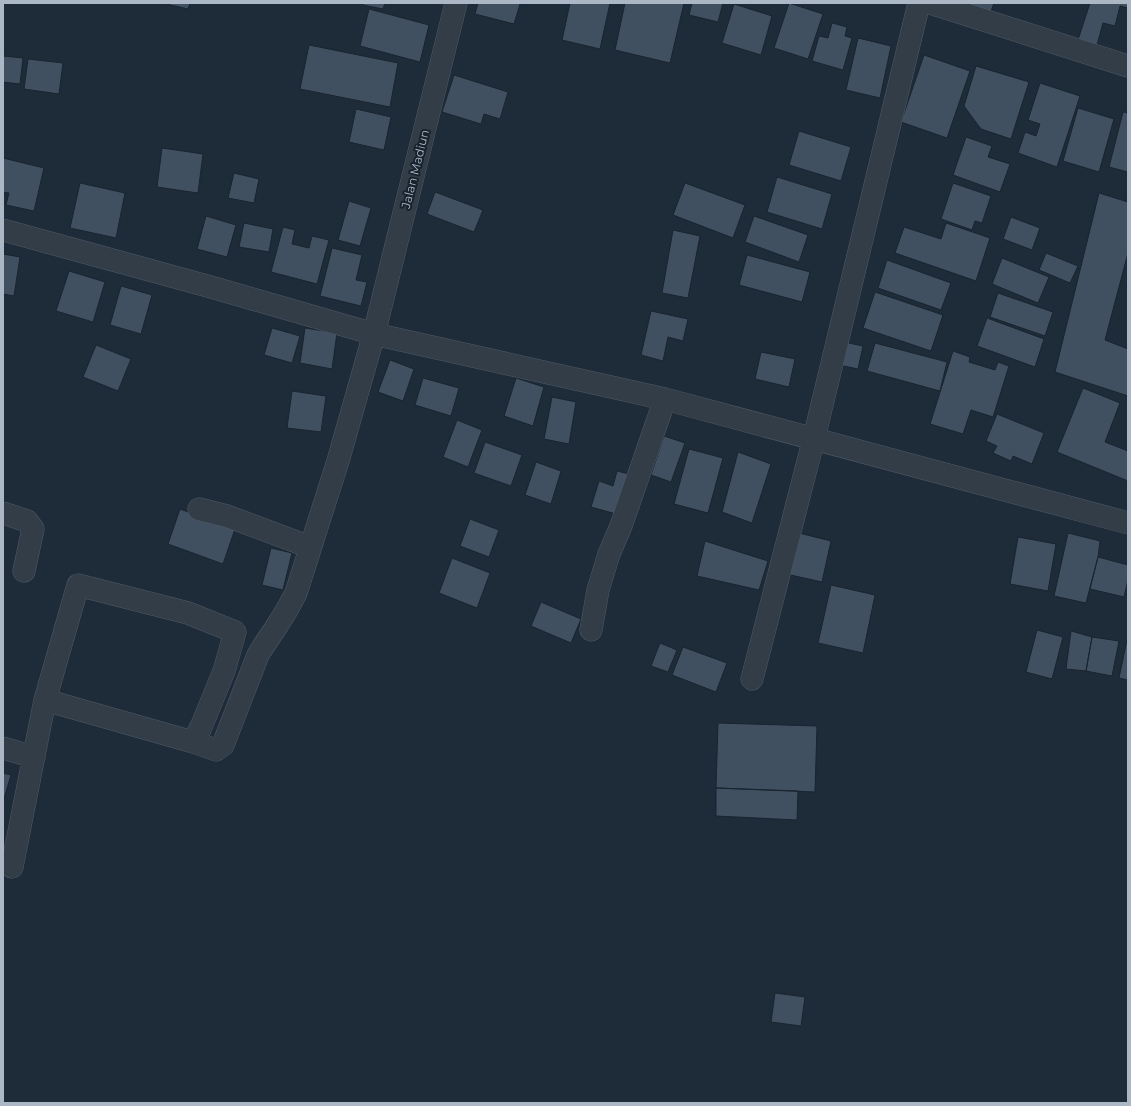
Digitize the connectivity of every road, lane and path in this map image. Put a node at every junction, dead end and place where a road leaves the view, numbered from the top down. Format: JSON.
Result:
{"nodes":[{"id":1,"x":456,"y":3,"type":"edge"},
{"id":2,"x":919,"y":3,"type":"edge"},
{"id":3,"x":930,"y":3,"type":"edge"},
{"id":4,"x":1128,"y":66,"type":"edge"},
{"id":5,"x":3,"y":230,"type":"edge"},
{"id":6,"x":374,"y":334,"type":"junction"},
{"id":7,"x":665,"y":398,"type":"junction"},
{"id":8,"x":814,"y":438,"type":"junction"},
{"id":9,"x":199,"y":510,"type":"dead end"},
{"id":10,"x":3,"y":514,"type":"edge"},
{"id":11,"x":1128,"y":523,"type":"edge"},
{"id":12,"x":310,"y":547,"type":"junction"},
{"id":13,"x":24,"y":571,"type":"dead end"},
{"id":14,"x":591,"y":630,"type":"dead end"},
{"id":15,"x":752,"y":679,"type":"dead end"},
{"id":16,"x":45,"y":700,"type":"junction"},
{"id":17,"x":193,"y":742,"type":"junction"},
{"id":18,"x":3,"y":748,"type":"edge"},
{"id":19,"x":34,"y":757,"type":"junction"},
{"id":20,"x":12,"y":867,"type":"dead end"}],
"edges":[{"from":1,"to":6,"type":"street","name":"Jalan Madiun"},
{"from":2,"to":8,"type":"street"},
{"from":3,"to":4,"type":"street"},
{"from":5,"to":6,"type":"street"},
{"from":6,"to":7,"type":"street"},
{"from":6,"to":12,"type":"street","name":"Jalan Madiun"},
{"from":7,"to":8,"type":"street"},
{"from":7,"to":14,"type":"street"},
{"from":8,"to":11,"type":"street"},
{"from":8,"to":15,"type":"street"},
{"from":9,"to":12,"type":"street"},
{"from":10,"to":13,"type":"street"},
{"from":12,"to":17,"type":"street","name":"Jalan Madiun"},
{"from":16,"to":17,"type":"street"},
{"from":16,"to":17,"type":"street"},
{"from":16,"to":19,"type":"street"},
{"from":18,"to":19,"type":"street"},
{"from":19,"to":20,"type":"street"}]}
